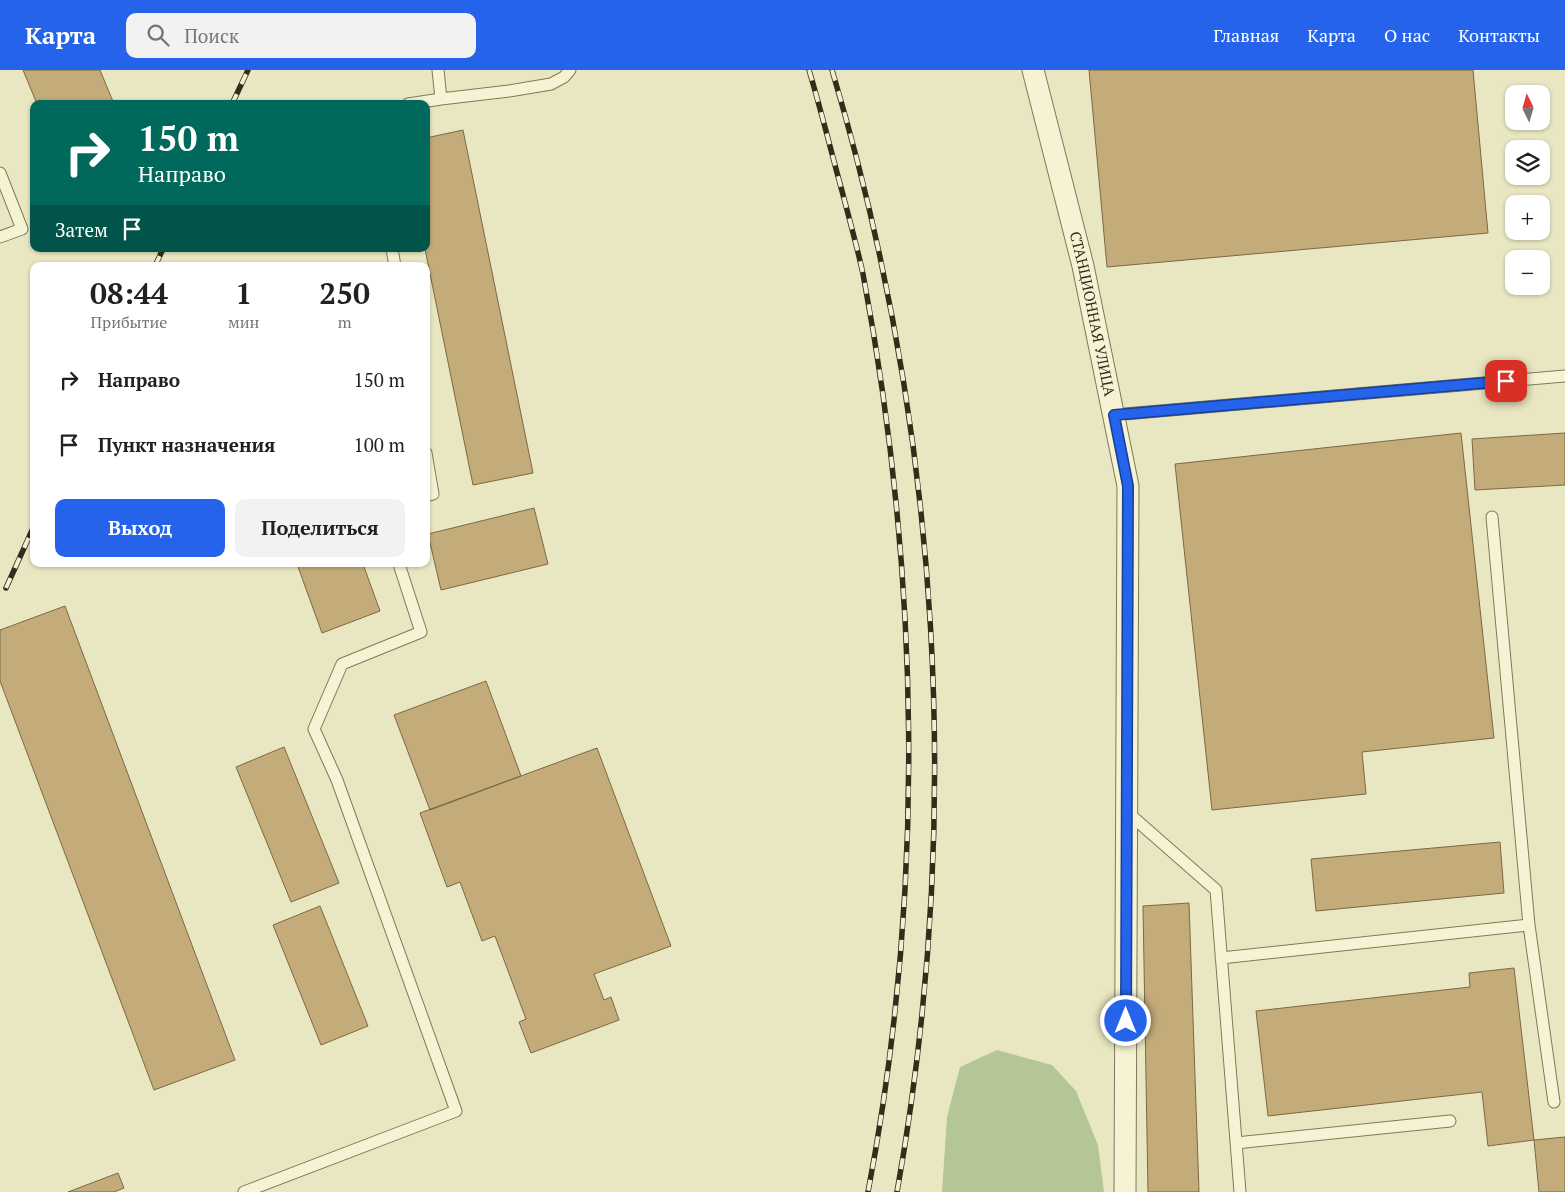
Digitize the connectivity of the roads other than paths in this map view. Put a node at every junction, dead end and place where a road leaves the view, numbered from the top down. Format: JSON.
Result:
{"nodes":[{"id":1,"x":438,"y":70,"type":"edge"},
{"id":2,"x":570,"y":70,"type":"edge"},
{"id":3,"x":1033,"y":70,"type":"edge"},
{"id":4,"x":441,"y":99,"type":"junction"},
{"id":5,"x":430,"y":101,"type":"edge"},
{"id":6,"x":0,"y":173,"type":"edge"},
{"id":7,"x":0,"y":237,"type":"edge"},
{"id":8,"x":1565,"y":376,"type":"edge"},
{"id":9,"x":1114,"y":415,"type":"junction"},
{"id":10,"x":430,"y":476,"type":"edge"},
{"id":11,"x":430,"y":495,"type":"edge"},
{"id":12,"x":1492,"y":517,"type":"dead end"},
{"id":13,"x":399,"y":567,"type":"edge"},
{"id":14,"x":1127,"y":812,"type":"junction"},
{"id":15,"x":1529,"y":925,"type":"junction"},
{"id":16,"x":1221,"y":958,"type":"junction"},
{"id":17,"x":1554,"y":1102,"type":"dead end"},
{"id":18,"x":1450,"y":1121,"type":"dead end"},
{"id":19,"x":1236,"y":1142,"type":"junction"},
{"id":20,"x":244,"y":1192,"type":"edge"},
{"id":21,"x":1125,"y":1192,"type":"edge"},
{"id":22,"x":1240,"y":1192,"type":"edge"}],
"edges":[{"from":1,"to":4,"type":"lane"},
{"from":2,"to":4,"type":"lane"},
{"from":3,"to":9,"type":"street","name":"СТАНЦИОННАЯ УЛИЦА"},
{"from":4,"to":5,"type":"lane"},
{"from":6,"to":7,"type":"lane"},
{"from":8,"to":9,"type":"lane"},
{"from":9,"to":14,"type":"street","name":"СТАНЦИОННАЯ УЛИЦА"},
{"from":10,"to":11,"type":"lane"},
{"from":12,"to":15,"type":"lane"},
{"from":13,"to":20,"type":"lane"},
{"from":14,"to":16,"type":"lane"},
{"from":14,"to":21,"type":"street","name":"СТАНЦИОННАЯ УЛИЦА"},
{"from":15,"to":16,"type":"lane"},
{"from":15,"to":17,"type":"lane"},
{"from":16,"to":19,"type":"lane"},
{"from":18,"to":19,"type":"lane"},
{"from":19,"to":22,"type":"lane"}]}
